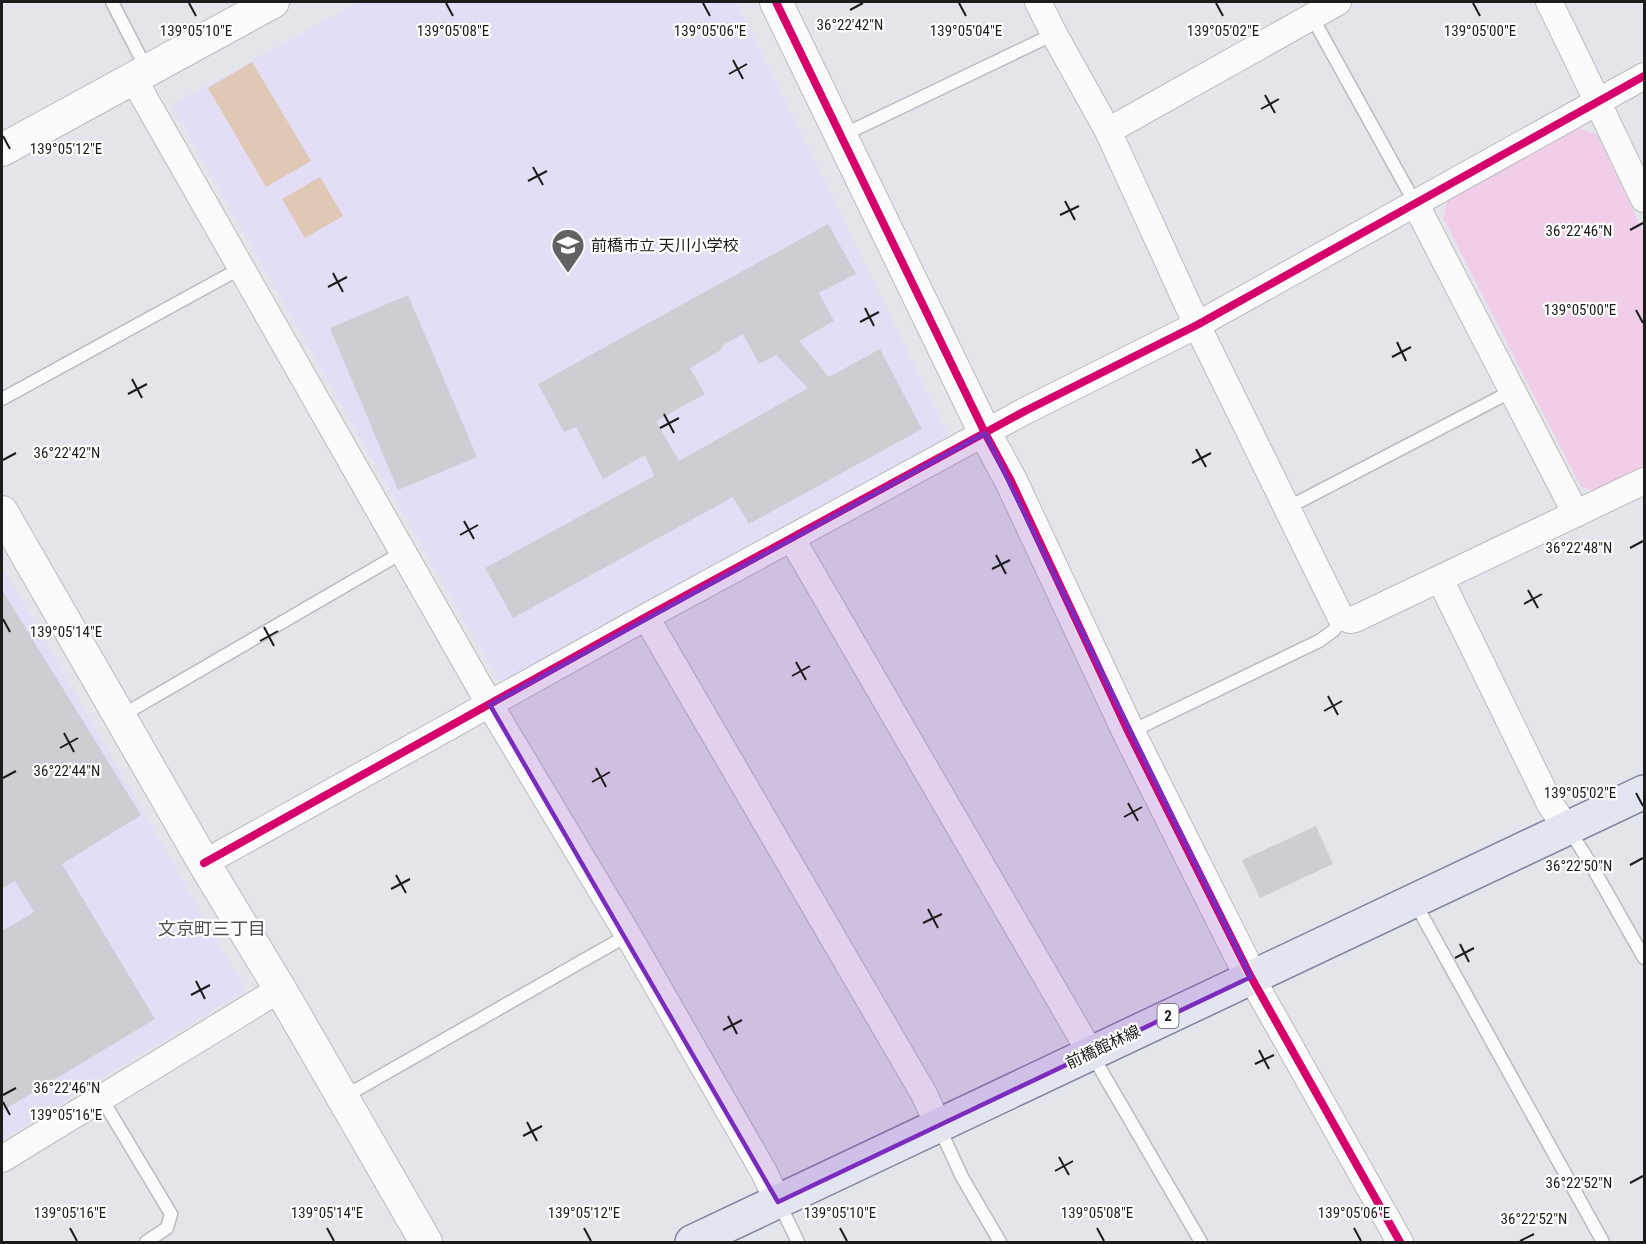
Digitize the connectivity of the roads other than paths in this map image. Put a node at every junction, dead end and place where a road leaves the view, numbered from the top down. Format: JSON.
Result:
{"nodes":[{"id":1,"x":112,"y":2,"type":"edge"},
{"id":2,"x":273,"y":2,"type":"edge"},
{"id":3,"x":776,"y":2,"type":"edge"},
{"id":4,"x":1038,"y":2,"type":"edge"},
{"id":5,"x":1338,"y":2,"type":"edge"},
{"id":6,"x":1549,"y":2,"type":"edge"},
{"id":7,"x":1312,"y":17,"type":"junction"},
{"id":8,"x":1054,"y":34,"type":"junction"},
{"id":9,"x":140,"y":74,"type":"junction"},
{"id":10,"x":1644,"y":76,"type":"edge"},
{"id":11,"x":1598,"y":102,"type":"junction"},
{"id":12,"x":1108,"y":131,"type":"junction"},
{"id":13,"x":841,"y":136,"type":"junction"},
{"id":14,"x":2,"y":150,"type":"edge"},
{"id":15,"x":1644,"y":200,"type":"edge"},
{"id":16,"x":1416,"y":203,"type":"junction"},
{"id":17,"x":241,"y":268,"type":"junction"},
{"id":18,"x":1197,"y":325,"type":"junction"},
{"id":19,"x":1512,"y":391,"type":"junction"},
{"id":20,"x":2,"y":399,"type":"edge"},
{"id":21,"x":985,"y":433,"type":"junction"},
{"id":22,"x":1644,"y":481,"type":"edge"},
{"id":23,"x":1287,"y":508,"type":"junction"},
{"id":24,"x":2,"y":512,"type":"edge"},
{"id":25,"x":1576,"y":514,"type":"junction"},
{"id":26,"x":792,"y":539,"type":"junction"},
{"id":27,"x":403,"y":552,"type":"junction"},
{"id":28,"x":1440,"y":579,"type":"junction"},
{"id":29,"x":646,"y":617,"type":"junction"},
{"id":30,"x":1344,"y":618,"type":"junction"},
{"id":31,"x":490,"y":705,"type":"junction"},
{"id":32,"x":120,"y":717,"type":"junction"},
{"id":33,"x":1129,"y":733,"type":"junction"},
{"id":34,"x":1644,"y":792,"type":"edge"},
{"id":35,"x":1566,"y":827,"type":"junction"},
{"id":36,"x":204,"y":863,"type":"junction"},
{"id":37,"x":1413,"y":900,"type":"junction"},
{"id":38,"x":628,"y":935,"type":"junction"},
{"id":39,"x":1644,"y":958,"type":"edge"},
{"id":40,"x":1251,"y":977,"type":"junction"},
{"id":41,"x":280,"y":989,"type":"junction"},
{"id":42,"x":1090,"y":1053,"type":"junction"},
{"id":43,"x":342,"y":1098,"type":"junction"},
{"id":44,"x":102,"y":1099,"type":"junction"},
{"id":45,"x":938,"y":1125,"type":"junction"},
{"id":46,"x":2,"y":1159,"type":"edge"},
{"id":47,"x":778,"y":1202,"type":"junction"},
{"id":48,"x":146,"y":1242,"type":"edge"},
{"id":49,"x":426,"y":1242,"type":"edge"},
{"id":50,"x":692,"y":1242,"type":"edge"},
{"id":51,"x":798,"y":1242,"type":"edge"},
{"id":52,"x":1000,"y":1242,"type":"edge"},
{"id":53,"x":1201,"y":1242,"type":"edge"},
{"id":54,"x":1400,"y":1242,"type":"edge"},
{"id":55,"x":1603,"y":1242,"type":"edge"}],
"edges":[{"from":1,"to":9,"type":"lane"},
{"from":2,"to":9,"type":"street"},
{"from":3,"to":13,"type":"street"},
{"from":4,"to":8,"type":"street"},
{"from":5,"to":7,"type":"street"},
{"from":6,"to":11,"type":"street"},
{"from":7,"to":12,"type":"street"},
{"from":7,"to":16,"type":"lane"},
{"from":8,"to":12,"type":"street"},
{"from":8,"to":13,"type":"lane"},
{"from":9,"to":14,"type":"street"},
{"from":9,"to":17,"type":"street"},
{"from":10,"to":11,"type":"street"},
{"from":11,"to":15,"type":"street"},
{"from":11,"to":16,"type":"street"},
{"from":12,"to":18,"type":"street"},
{"from":13,"to":21,"type":"street"},
{"from":16,"to":18,"type":"street"},
{"from":16,"to":19,"type":"street"},
{"from":17,"to":20,"type":"lane"},
{"from":17,"to":27,"type":"street"},
{"from":18,"to":21,"type":"street"},
{"from":18,"to":23,"type":"street"},
{"from":19,"to":23,"type":"lane"},
{"from":19,"to":25,"type":"street"},
{"from":21,"to":26,"type":"street"},
{"from":21,"to":33,"type":"street"},
{"from":22,"to":25,"type":"street"},
{"from":23,"to":30,"type":"street"},
{"from":24,"to":32,"type":"street"},
{"from":25,"to":28,"type":"street"},
{"from":26,"to":29,"type":"street"},
{"from":26,"to":42,"type":"street"},
{"from":27,"to":31,"type":"street"},
{"from":27,"to":32,"type":"lane"},
{"from":28,"to":30,"type":"street"},
{"from":28,"to":35,"type":"street"},
{"from":29,"to":31,"type":"street"},
{"from":29,"to":45,"type":"street"},
{"from":30,"to":33,"type":"lane"},
{"from":31,"to":36,"type":"street"},
{"from":31,"to":38,"type":"street"},
{"from":32,"to":36,"type":"street"},
{"from":33,"to":40,"type":"street"},
{"from":34,"to":35,"type":"main road","name":"前橋館林線","number":"2"},
{"from":35,"to":37,"type":"main road","name":"前橋館林線","number":"2"},
{"from":35,"to":39,"type":"lane"},
{"from":36,"to":41,"type":"street"},
{"from":37,"to":40,"type":"main road","name":"前橋館林線","number":"2"},
{"from":37,"to":55,"type":"lane"},
{"from":38,"to":43,"type":"lane"},
{"from":38,"to":47,"type":"street"},
{"from":40,"to":42,"type":"main road","name":"前橋館林線","number":"2"},
{"from":40,"to":54,"type":"street"},
{"from":41,"to":43,"type":"street"},
{"from":41,"to":44,"type":"street"},
{"from":42,"to":45,"type":"main road","name":"前橋館林線","number":"2"},
{"from":42,"to":53,"type":"lane"},
{"from":43,"to":49,"type":"street"},
{"from":44,"to":46,"type":"street"},
{"from":44,"to":48,"type":"lane"},
{"from":45,"to":47,"type":"main road","name":"前橋館林線","number":"2"},
{"from":45,"to":52,"type":"lane"},
{"from":47,"to":50,"type":"main road","name":"前橋館林線","number":"2"},
{"from":47,"to":51,"type":"lane"}]}
